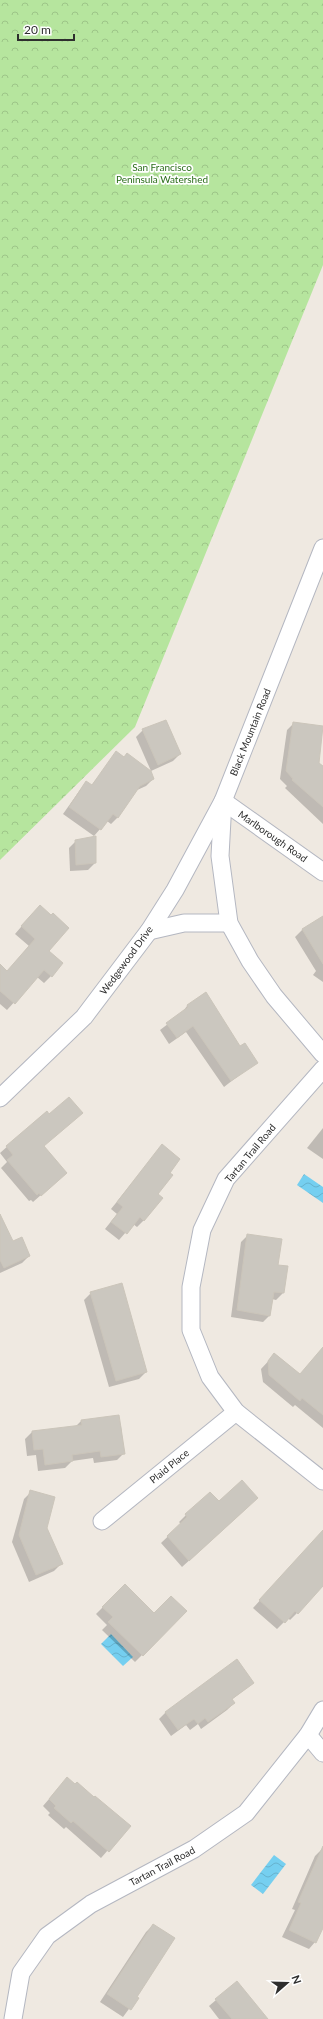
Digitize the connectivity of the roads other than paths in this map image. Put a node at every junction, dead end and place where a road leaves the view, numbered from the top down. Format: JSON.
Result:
{"nodes":[{"id":1,"x":323,"y":548,"type":"edge"},
{"id":2,"x":223,"y":801,"type":"junction"},
{"id":3,"x":323,"y":872,"type":"edge"},
{"id":4,"x":229,"y":923,"type":"junction"},
{"id":5,"x":149,"y":930,"type":"junction"},
{"id":6,"x":323,"y":1054,"type":"edge"},
{"id":7,"x":323,"y":1070,"type":"edge"},
{"id":8,"x":0,"y":1098,"type":"edge"},
{"id":9,"x":236,"y":1412,"type":"junction"},
{"id":10,"x":323,"y":1481,"type":"edge"},
{"id":11,"x":102,"y":1521,"type":"dead end"},
{"id":12,"x":323,"y":1710,"type":"edge"},
{"id":13,"x":308,"y":1735,"type":"junction"},
{"id":14,"x":323,"y":1753,"type":"edge"},
{"id":15,"x":13,"y":2019,"type":"edge"}],
"edges":[{"from":1,"to":2,"type":"street","name":"Black Mountain Road"},
{"from":2,"to":3,"type":"street","name":"Marlborough Road"},
{"from":2,"to":4,"type":"street","name":"Black Mountain Road"},
{"from":2,"to":5,"type":"street","name":"Wedgewood Drive"},
{"from":4,"to":5,"type":"street"},
{"from":4,"to":6,"type":"street","name":"Black Mountain Road"},
{"from":5,"to":8,"type":"street","name":"Wedgewood Drive"},
{"from":7,"to":9,"type":"street","name":"Tartan Trail Road"},
{"from":9,"to":10,"type":"street","name":"Tartan Trail Road"},
{"from":9,"to":11,"type":"street","name":"Plaid Place"},
{"from":12,"to":13,"type":"street","name":"Tartan Trail Road"},
{"from":13,"to":14,"type":"street"},
{"from":13,"to":15,"type":"street","name":"Tartan Trail Road"}]}
